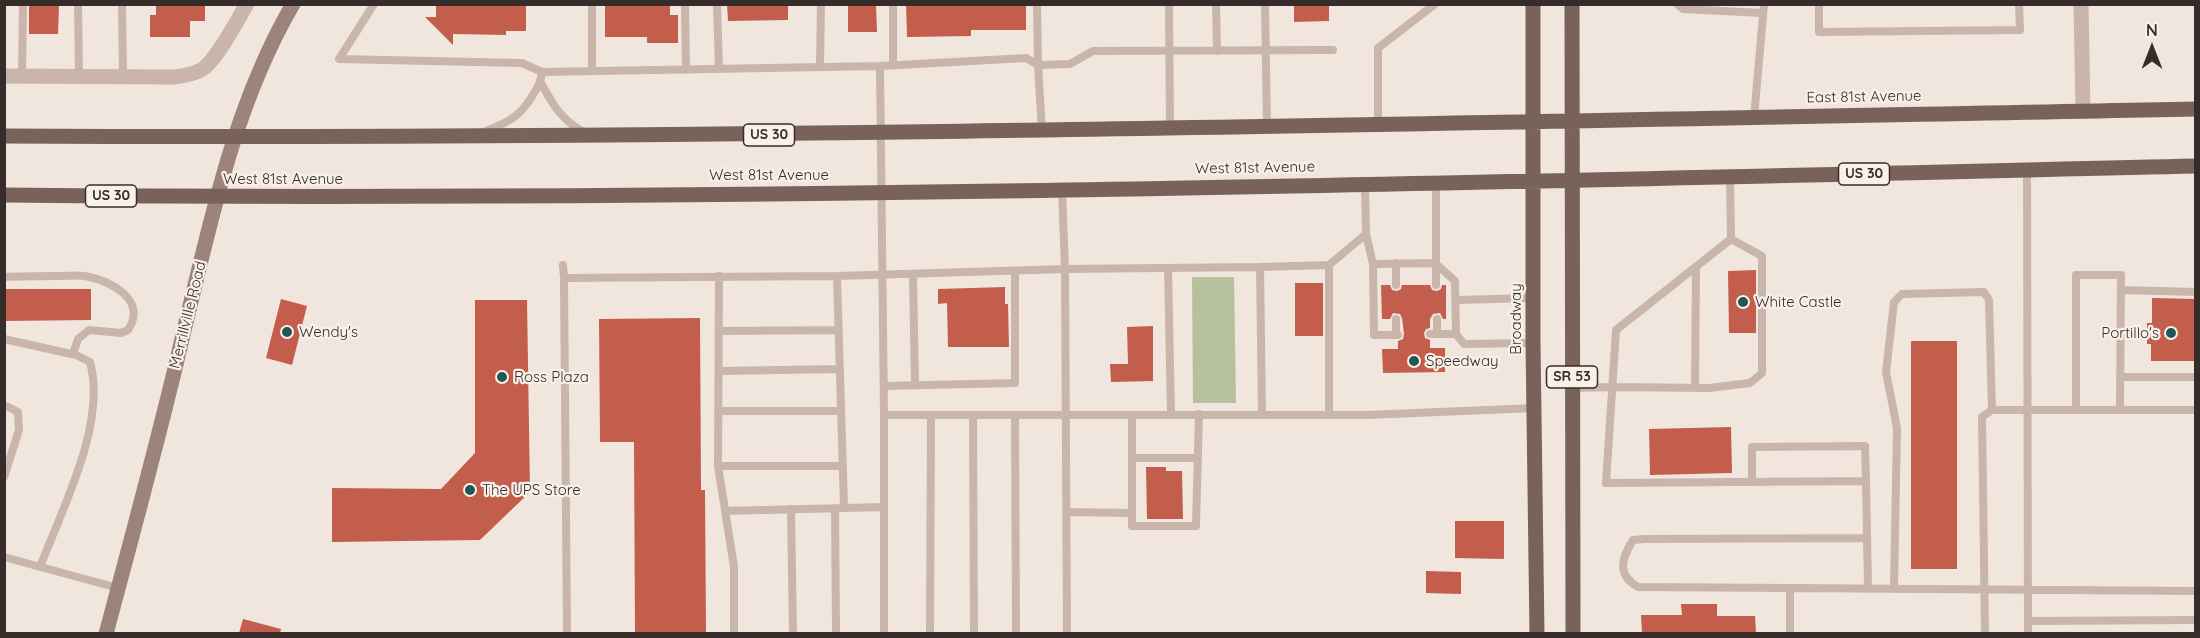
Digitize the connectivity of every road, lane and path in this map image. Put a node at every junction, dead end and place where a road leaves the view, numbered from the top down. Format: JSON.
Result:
{"nodes":[{"id":1,"x":23,"y":4,"type":"edge"},
{"id":2,"x":78,"y":4,"type":"edge"},
{"id":3,"x":122,"y":4,"type":"edge"},
{"id":4,"x":247,"y":4,"type":"edge"},
{"id":5,"x":293,"y":4,"type":"edge"},
{"id":6,"x":374,"y":4,"type":"edge"},
{"id":7,"x":592,"y":4,"type":"edge"},
{"id":8,"x":686,"y":4,"type":"edge"},
{"id":9,"x":717,"y":4,"type":"edge"},
{"id":10,"x":821,"y":4,"type":"edge"},
{"id":11,"x":893,"y":4,"type":"edge"},
{"id":12,"x":1037,"y":4,"type":"edge"},
{"id":13,"x":1169,"y":4,"type":"edge"},
{"id":14,"x":1216,"y":4,"type":"edge"},
{"id":15,"x":1265,"y":4,"type":"edge"},
{"id":16,"x":1435,"y":4,"type":"edge"},
{"id":17,"x":1533,"y":4,"type":"edge"},
{"id":18,"x":1572,"y":4,"type":"edge"},
{"id":19,"x":1677,"y":4,"type":"edge"},
{"id":20,"x":1819,"y":4,"type":"edge"},
{"id":21,"x":2019,"y":4,"type":"edge"},
{"id":22,"x":2080,"y":4,"type":"edge"},
{"id":23,"x":1763,"y":9,"type":"edge"},
{"id":24,"x":1333,"y":50,"type":"dead end"},
{"id":25,"x":1217,"y":51,"type":"junction"},
{"id":26,"x":1266,"y":51,"type":"junction"},
{"id":27,"x":1170,"y":52,"type":"junction"},
{"id":28,"x":1038,"y":64,"type":"junction"},
{"id":29,"x":893,"y":65,"type":"junction"},
{"id":30,"x":820,"y":66,"type":"junction"},
{"id":31,"x":880,"y":66,"type":"junction"},
{"id":32,"x":719,"y":69,"type":"junction"},
{"id":33,"x":686,"y":70,"type":"junction"},
{"id":34,"x":592,"y":71,"type":"junction"},
{"id":35,"x":542,"y":72,"type":"junction"},
{"id":36,"x":4,"y":76,"type":"edge"},
{"id":37,"x":22,"y":76,"type":"junction"},
{"id":38,"x":79,"y":76,"type":"junction"},
{"id":39,"x":123,"y":76,"type":"junction"},
{"id":40,"x":541,"y":83,"type":"junction"},
{"id":41,"x":2196,"y":109,"type":"edge"},
{"id":42,"x":2083,"y":111,"type":"junction"},
{"id":43,"x":1754,"y":118,"type":"junction"},
{"id":44,"x":1533,"y":121,"type":"junction"},
{"id":45,"x":1572,"y":121,"type":"junction"},
{"id":46,"x":1378,"y":124,"type":"junction"},
{"id":47,"x":1267,"y":126,"type":"junction"},
{"id":48,"x":1170,"y":128,"type":"junction"},
{"id":49,"x":1042,"y":131,"type":"junction"},
{"id":50,"x":880,"y":134,"type":"junction"},
{"id":51,"x":4,"y":136,"type":"edge"},
{"id":52,"x":591,"y":136,"type":"junction"},
{"id":53,"x":475,"y":137,"type":"junction"},
{"id":54,"x":234,"y":138,"type":"junction"},
{"id":55,"x":2196,"y":166,"type":"edge"},
{"id":56,"x":2027,"y":170,"type":"junction"},
{"id":57,"x":1730,"y":177,"type":"junction"},
{"id":58,"x":1533,"y":181,"type":"junction"},
{"id":59,"x":1572,"y":181,"type":"junction"},
{"id":60,"x":1436,"y":183,"type":"junction"},
{"id":61,"x":1365,"y":184,"type":"junction"},
{"id":62,"x":1062,"y":189,"type":"junction"},
{"id":63,"x":882,"y":193,"type":"junction"},
{"id":64,"x":4,"y":195,"type":"edge"},
{"id":65,"x":217,"y":197,"type":"junction"},
{"id":66,"x":1366,"y":234,"type":"junction"},
{"id":67,"x":1731,"y":239,"type":"junction"},
{"id":68,"x":1396,"y":263,"type":"junction"},
{"id":69,"x":1435,"y":263,"type":"junction"},
{"id":70,"x":1373,"y":264,"type":"junction"},
{"id":71,"x":563,"y":265,"type":"dead end"},
{"id":72,"x":1329,"y":265,"type":"junction"},
{"id":73,"x":1260,"y":267,"type":"junction"},
{"id":74,"x":1696,"y":267,"type":"junction"},
{"id":75,"x":1168,"y":268,"type":"junction"},
{"id":76,"x":1065,"y":269,"type":"junction"},
{"id":77,"x":1015,"y":271,"type":"junction"},
{"id":78,"x":913,"y":274,"type":"junction"},
{"id":79,"x":883,"y":275,"type":"junction"},
{"id":80,"x":719,"y":276,"type":"junction"},
{"id":81,"x":837,"y":276,"type":"junction"},
{"id":82,"x":4,"y":277,"type":"edge"},
{"id":83,"x":564,"y":278,"type":"junction"},
{"id":84,"x":1396,"y":285,"type":"dead end"},
{"id":85,"x":1436,"y":285,"type":"dead end"},
{"id":86,"x":2121,"y":291,"type":"junction"},
{"id":87,"x":2196,"y":292,"type":"edge"},
{"id":88,"x":1534,"y":298,"type":"junction"},
{"id":89,"x":1455,"y":300,"type":"junction"},
{"id":90,"x":1396,"y":319,"type":"dead end"},
{"id":91,"x":1437,"y":319,"type":"dead end"},
{"id":92,"x":839,"y":330,"type":"junction"},
{"id":93,"x":719,"y":331,"type":"junction"},
{"id":94,"x":1456,"y":334,"type":"junction"},
{"id":95,"x":4,"y":339,"type":"edge"},
{"id":96,"x":1533,"y":344,"type":"junction"},
{"id":97,"x":73,"y":354,"type":"junction"},
{"id":98,"x":840,"y":369,"type":"junction"},
{"id":99,"x":719,"y":370,"type":"junction"},
{"id":100,"x":2120,"y":377,"type":"junction"},
{"id":101,"x":2196,"y":377,"type":"edge"},
{"id":102,"x":915,"y":385,"type":"junction"},
{"id":103,"x":884,"y":386,"type":"junction"},
{"id":104,"x":1613,"y":387,"type":"junction"},
{"id":105,"x":1572,"y":388,"type":"junction"},
{"id":106,"x":1695,"y":388,"type":"junction"},
{"id":107,"x":4,"y":405,"type":"edge"},
{"id":108,"x":1535,"y":408,"type":"junction"},
{"id":109,"x":1992,"y":410,"type":"junction"},
{"id":110,"x":2028,"y":410,"type":"junction"},
{"id":111,"x":2076,"y":410,"type":"junction"},
{"id":112,"x":2120,"y":410,"type":"junction"},
{"id":113,"x":2196,"y":410,"type":"edge"},
{"id":114,"x":718,"y":411,"type":"junction"},
{"id":115,"x":841,"y":411,"type":"junction"},
{"id":116,"x":1171,"y":414,"type":"junction"},
{"id":117,"x":1199,"y":414,"type":"junction"},
{"id":118,"x":1262,"y":414,"type":"junction"},
{"id":119,"x":1329,"y":414,"type":"junction"},
{"id":120,"x":884,"y":415,"type":"junction"},
{"id":121,"x":931,"y":415,"type":"junction"},
{"id":122,"x":973,"y":415,"type":"junction"},
{"id":123,"x":1015,"y":415,"type":"junction"},
{"id":124,"x":1067,"y":415,"type":"junction"},
{"id":125,"x":1132,"y":415,"type":"junction"},
{"id":126,"x":1132,"y":458,"type":"junction"},
{"id":127,"x":1196,"y":458,"type":"junction"},
{"id":128,"x":718,"y":466,"type":"junction"},
{"id":129,"x":843,"y":466,"type":"junction"},
{"id":130,"x":4,"y":477,"type":"edge"},
{"id":131,"x":1866,"y":481,"type":"junction"},
{"id":132,"x":1752,"y":482,"type":"junction"},
{"id":133,"x":884,"y":507,"type":"junction"},
{"id":134,"x":839,"y":508,"type":"junction"},
{"id":135,"x":791,"y":509,"type":"junction"},
{"id":136,"x":725,"y":511,"type":"junction"},
{"id":137,"x":1067,"y":512,"type":"junction"},
{"id":138,"x":1132,"y":513,"type":"junction"},
{"id":139,"x":1867,"y":538,"type":"junction"},
{"id":140,"x":4,"y":557,"type":"edge"},
{"id":141,"x":40,"y":567,"type":"junction"},
{"id":142,"x":118,"y":588,"type":"junction"},
{"id":143,"x":1790,"y":588,"type":"junction"},
{"id":144,"x":1868,"y":589,"type":"junction"},
{"id":145,"x":1894,"y":589,"type":"junction"},
{"id":146,"x":1985,"y":589,"type":"junction"},
{"id":147,"x":2028,"y":590,"type":"junction"},
{"id":148,"x":2196,"y":591,"type":"edge"},
{"id":149,"x":2196,"y":620,"type":"edge"},
{"id":150,"x":2028,"y":621,"type":"junction"},
{"id":151,"x":106,"y":633,"type":"edge"},
{"id":152,"x":567,"y":633,"type":"edge"},
{"id":153,"x":734,"y":633,"type":"edge"},
{"id":154,"x":793,"y":633,"type":"edge"},
{"id":155,"x":836,"y":633,"type":"edge"},
{"id":156,"x":884,"y":633,"type":"edge"},
{"id":157,"x":930,"y":633,"type":"edge"},
{"id":158,"x":974,"y":633,"type":"edge"},
{"id":159,"x":1016,"y":633,"type":"edge"},
{"id":160,"x":1067,"y":633,"type":"edge"},
{"id":161,"x":1537,"y":633,"type":"edge"},
{"id":162,"x":1573,"y":633,"type":"edge"},
{"id":163,"x":1790,"y":633,"type":"edge"},
{"id":164,"x":1985,"y":633,"type":"edge"},
{"id":165,"x":2028,"y":633,"type":"edge"}],
"edges":[{"from":1,"to":37,"type":"lane"},
{"from":2,"to":38,"type":"lane"},
{"from":3,"to":39,"type":"lane"},
{"from":4,"to":39,"type":"street"},
{"from":5,"to":54,"type":"street","name":"Merrillville Road"},
{"from":6,"to":35,"type":"lane"},
{"from":7,"to":34,"type":"lane"},
{"from":8,"to":33,"type":"lane"},
{"from":9,"to":32,"type":"lane"},
{"from":10,"to":30,"type":"lane"},
{"from":11,"to":29,"type":"lane"},
{"from":12,"to":28,"type":"lane"},
{"from":13,"to":27,"type":"lane"},
{"from":14,"to":25,"type":"lane"},
{"from":15,"to":26,"type":"lane"},
{"from":16,"to":46,"type":"lane"},
{"from":17,"to":44,"type":"main road","name":"Broadway","number":"SR 53"},
{"from":18,"to":45,"type":"main road","number":"SR 53"},
{"from":19,"to":23,"type":"lane"},
{"from":20,"to":21,"type":"lane"},
{"from":22,"to":42,"type":"street"},
{"from":23,"to":43,"type":"lane"},
{"from":24,"to":26,"type":"lane"},
{"from":25,"to":26,"type":"lane"},
{"from":25,"to":27,"type":"lane"},
{"from":26,"to":47,"type":"lane"},
{"from":27,"to":28,"type":"lane"},
{"from":27,"to":48,"type":"lane"},
{"from":28,"to":29,"type":"lane"},
{"from":28,"to":49,"type":"lane"},
{"from":29,"to":31,"type":"lane"},
{"from":30,"to":31,"type":"lane"},
{"from":30,"to":32,"type":"lane"},
{"from":31,"to":50,"type":"lane"},
{"from":32,"to":33,"type":"lane"},
{"from":33,"to":34,"type":"lane"},
{"from":34,"to":35,"type":"lane"},
{"from":35,"to":40,"type":"lane"},
{"from":36,"to":37,"type":"street"},
{"from":37,"to":38,"type":"street"},
{"from":38,"to":39,"type":"street"},
{"from":40,"to":52,"type":"lane"},
{"from":40,"to":53,"type":"lane"},
{"from":41,"to":42,"type":"main road","name":"East 81st Avenue","number":"US 30"},
{"from":42,"to":43,"type":"main road","name":"East 81st Avenue","number":"US 30"},
{"from":43,"to":45,"type":"main road","name":"East 81st Avenue","number":"US 30"},
{"from":44,"to":45,"type":"main road","name":"East 81st Avenue","number":"US 30"},
{"from":44,"to":46,"type":"main road","number":"US 30"},
{"from":44,"to":58,"type":"main road","name":"Broadway","number":"SR 53"},
{"from":45,"to":59,"type":"main road","number":"SR 53"},
{"from":46,"to":47,"type":"main road","number":"US 30"},
{"from":47,"to":48,"type":"main road","number":"US 30"},
{"from":48,"to":49,"type":"main road","number":"US 30"},
{"from":49,"to":50,"type":"main road","number":"US 30"},
{"from":50,"to":52,"type":"main road","number":"US 30"},
{"from":50,"to":63,"type":"lane"},
{"from":51,"to":54,"type":"main road","number":"US 30"},
{"from":52,"to":53,"type":"main road","number":"US 30"},
{"from":53,"to":54,"type":"main road","number":"US 30"},
{"from":54,"to":65,"type":"street","name":"Merrillville Road"},
{"from":55,"to":56,"type":"main road","number":"US 30"},
{"from":56,"to":57,"type":"main road","number":"US 30"},
{"from":56,"to":110,"type":"lane"},
{"from":57,"to":59,"type":"main road","number":"US 30"},
{"from":57,"to":67,"type":"lane"},
{"from":58,"to":59,"type":"main road","number":"US 30"},
{"from":58,"to":60,"type":"main road","name":"West 81st Avenue","number":"US 30"},
{"from":58,"to":88,"type":"main road","name":"Broadway","number":"SR 53"},
{"from":59,"to":105,"type":"main road","number":"SR 53"},
{"from":60,"to":61,"type":"main road","name":"West 81st Avenue","number":"US 30"},
{"from":60,"to":69,"type":"lane"},
{"from":61,"to":62,"type":"main road","name":"West 81st Avenue","number":"US 30"},
{"from":61,"to":66,"type":"lane"},
{"from":62,"to":63,"type":"main road","name":"West 81st Avenue","number":"US 30"},
{"from":62,"to":76,"type":"lane"},
{"from":63,"to":65,"type":"main road","name":"West 81st Avenue","number":"US 30"},
{"from":63,"to":79,"type":"lane"},
{"from":64,"to":65,"type":"main road","name":"West 81st Avenue","number":"US 30"},
{"from":65,"to":142,"type":"street","name":"Merrillville Road"},
{"from":66,"to":70,"type":"lane"},
{"from":66,"to":72,"type":"lane"},
{"from":67,"to":74,"type":"lane"},
{"from":67,"to":106,"type":"lane"},
{"from":68,"to":69,"type":"lane"},
{"from":68,"to":70,"type":"lane"},
{"from":68,"to":84,"type":"lane"},
{"from":69,"to":85,"type":"lane"},
{"from":69,"to":89,"type":"lane"},
{"from":70,"to":90,"type":"lane"},
{"from":71,"to":83,"type":"lane"},
{"from":72,"to":73,"type":"lane"},
{"from":72,"to":119,"type":"lane"},
{"from":73,"to":75,"type":"lane"},
{"from":73,"to":118,"type":"lane"},
{"from":74,"to":104,"type":"lane"},
{"from":74,"to":106,"type":"lane"},
{"from":75,"to":76,"type":"lane"},
{"from":75,"to":116,"type":"lane"},
{"from":76,"to":77,"type":"lane"},
{"from":76,"to":124,"type":"lane"},
{"from":77,"to":78,"type":"lane"},
{"from":77,"to":102,"type":"lane"},
{"from":78,"to":79,"type":"lane"},
{"from":78,"to":102,"type":"lane"},
{"from":79,"to":81,"type":"lane"},
{"from":79,"to":103,"type":"lane"},
{"from":80,"to":81,"type":"lane"},
{"from":80,"to":83,"type":"lane"},
{"from":80,"to":93,"type":"lane"},
{"from":81,"to":92,"type":"lane"},
{"from":82,"to":97,"type":"lane"},
{"from":83,"to":152,"type":"lane"},
{"from":86,"to":87,"type":"lane"},
{"from":86,"to":100,"type":"lane"},
{"from":86,"to":111,"type":"lane"},
{"from":88,"to":89,"type":"lane"},
{"from":88,"to":96,"type":"main road","name":"Broadway","number":"SR 53"},
{"from":89,"to":94,"type":"lane"},
{"from":91,"to":94,"type":"lane"},
{"from":92,"to":93,"type":"lane"},
{"from":92,"to":98,"type":"lane"},
{"from":93,"to":99,"type":"lane"},
{"from":94,"to":96,"type":"lane"},
{"from":95,"to":97,"type":"lane"},
{"from":96,"to":108,"type":"main road","name":"Broadway","number":"SR 53"},
{"from":97,"to":141,"type":"lane"},
{"from":98,"to":99,"type":"lane"},
{"from":98,"to":115,"type":"lane"},
{"from":99,"to":114,"type":"lane"},
{"from":100,"to":101,"type":"lane"},
{"from":100,"to":112,"type":"lane"},
{"from":102,"to":103,"type":"lane"},
{"from":103,"to":120,"type":"lane"},
{"from":104,"to":105,"type":"lane"},
{"from":104,"to":106,"type":"lane"},
{"from":104,"to":132,"type":"lane"},
{"from":105,"to":162,"type":"main road","number":"SR 53"},
{"from":107,"to":130,"type":"lane"},
{"from":108,"to":119,"type":"lane"},
{"from":108,"to":161,"type":"main road","name":"Broadway","number":"SR 53"},
{"from":109,"to":110,"type":"lane"},
{"from":109,"to":145,"type":"lane"},
{"from":109,"to":146,"type":"lane"},
{"from":110,"to":111,"type":"lane"},
{"from":110,"to":147,"type":"lane"},
{"from":111,"to":112,"type":"lane"},
{"from":112,"to":113,"type":"lane"},
{"from":114,"to":115,"type":"lane"},
{"from":114,"to":128,"type":"lane"},
{"from":115,"to":129,"type":"lane"},
{"from":116,"to":117,"type":"lane"},
{"from":116,"to":125,"type":"lane"},
{"from":117,"to":118,"type":"lane"},
{"from":117,"to":127,"type":"lane"},
{"from":118,"to":119,"type":"lane"},
{"from":120,"to":121,"type":"lane"},
{"from":120,"to":133,"type":"lane"},
{"from":121,"to":122,"type":"lane"},
{"from":121,"to":157,"type":"lane"},
{"from":122,"to":123,"type":"lane"},
{"from":122,"to":158,"type":"lane"},
{"from":123,"to":124,"type":"lane"},
{"from":123,"to":159,"type":"lane"},
{"from":124,"to":125,"type":"lane"},
{"from":124,"to":137,"type":"lane"},
{"from":125,"to":126,"type":"lane"},
{"from":126,"to":127,"type":"lane"},
{"from":126,"to":138,"type":"lane"},
{"from":127,"to":138,"type":"lane"},
{"from":128,"to":129,"type":"lane"},
{"from":128,"to":136,"type":"lane"},
{"from":129,"to":134,"type":"lane"},
{"from":131,"to":132,"type":"lane"},
{"from":131,"to":132,"type":"lane"},
{"from":131,"to":139,"type":"lane"},
{"from":133,"to":134,"type":"lane"},
{"from":133,"to":156,"type":"lane"},
{"from":134,"to":135,"type":"lane"},
{"from":134,"to":155,"type":"lane"},
{"from":135,"to":136,"type":"lane"},
{"from":135,"to":154,"type":"lane"},
{"from":136,"to":153,"type":"lane"},
{"from":137,"to":138,"type":"lane"},
{"from":137,"to":160,"type":"lane"},
{"from":139,"to":143,"type":"lane"},
{"from":139,"to":144,"type":"lane"},
{"from":140,"to":141,"type":"lane"},
{"from":141,"to":142,"type":"lane"},
{"from":142,"to":151,"type":"street","name":"Merrillville Road"},
{"from":143,"to":144,"type":"lane"},
{"from":143,"to":163,"type":"lane"},
{"from":144,"to":145,"type":"lane"},
{"from":145,"to":146,"type":"lane"},
{"from":146,"to":147,"type":"lane"},
{"from":146,"to":164,"type":"lane"},
{"from":147,"to":148,"type":"lane"},
{"from":147,"to":150,"type":"lane"},
{"from":149,"to":150,"type":"lane"},
{"from":150,"to":165,"type":"lane"}]}
